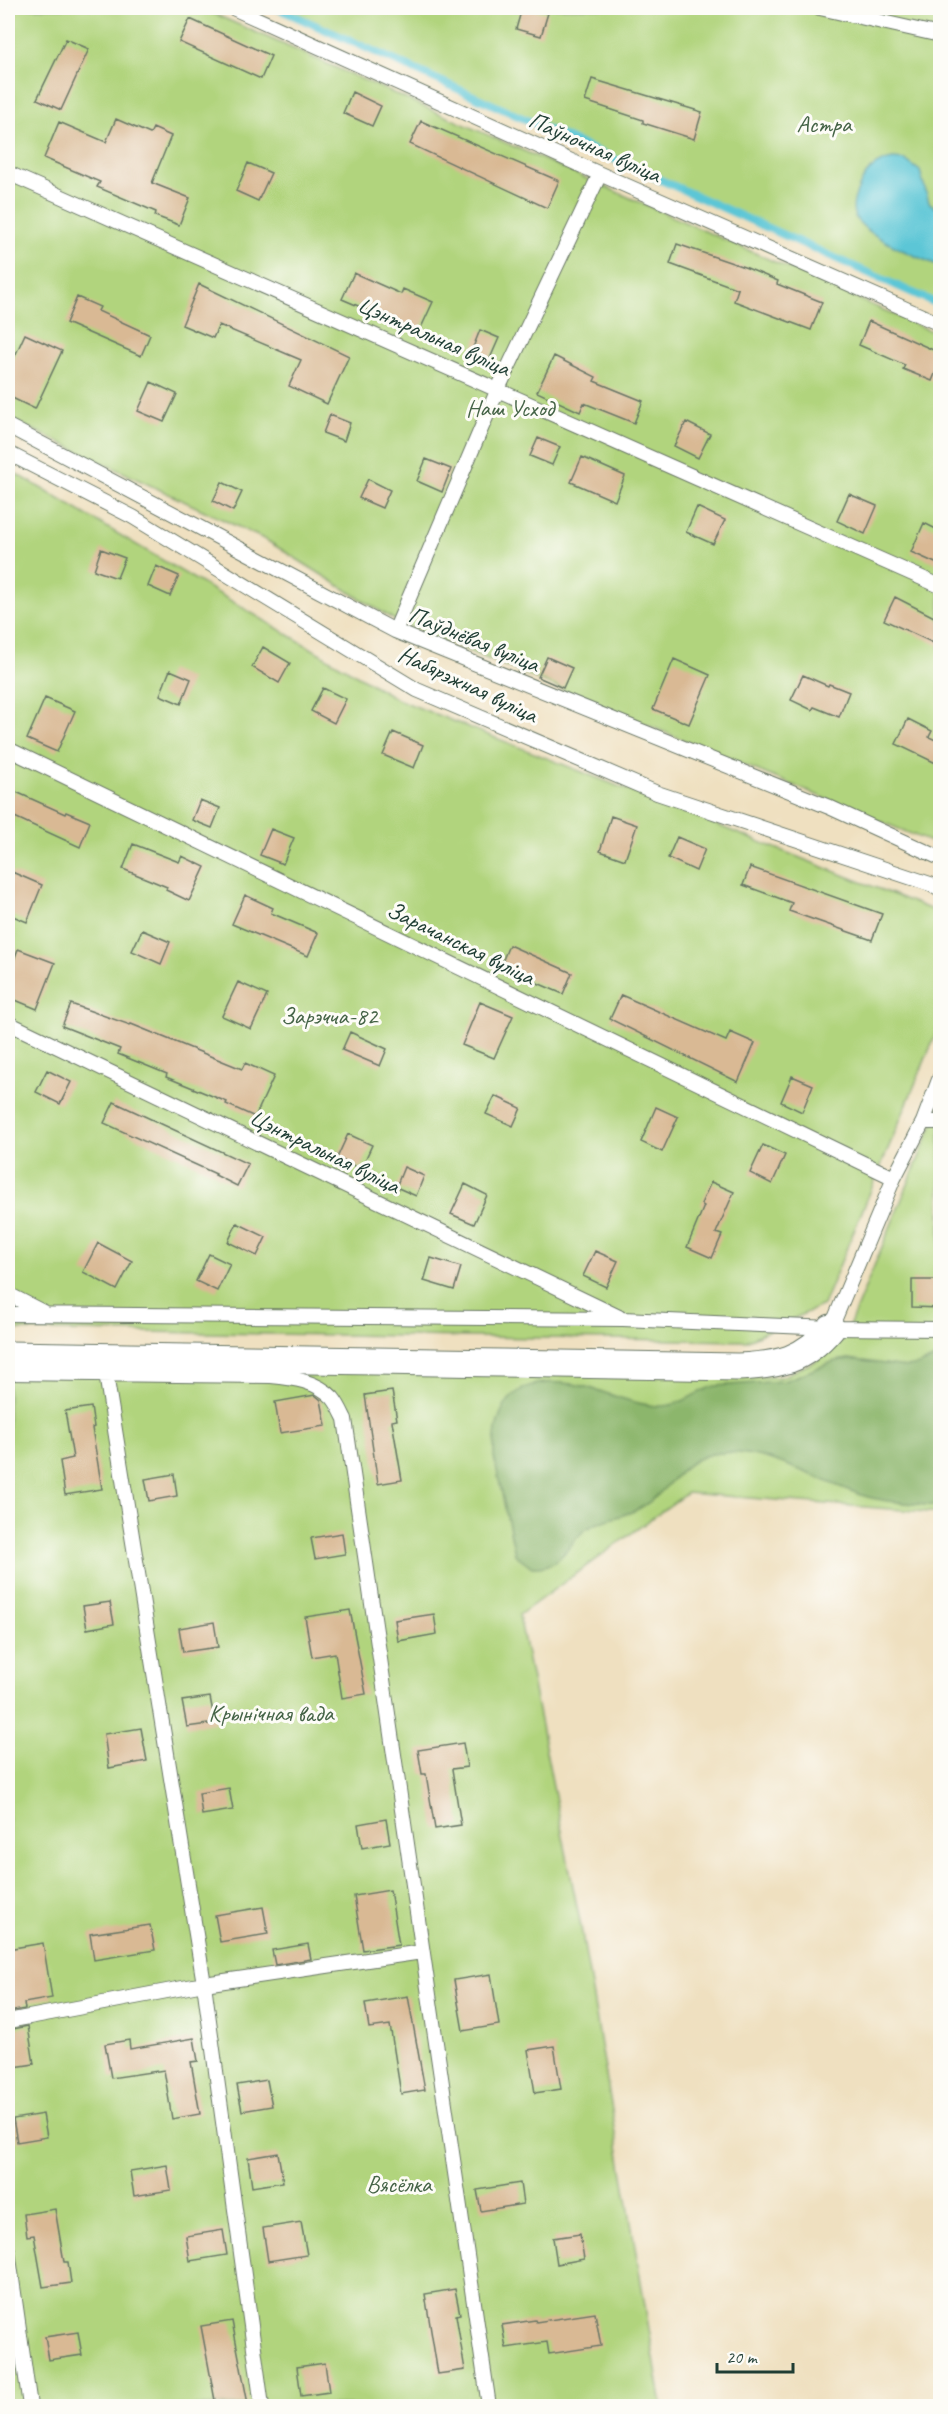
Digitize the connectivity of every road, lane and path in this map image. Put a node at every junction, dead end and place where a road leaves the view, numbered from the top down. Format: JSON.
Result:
{"nodes":[{"id":1,"x":233,"y":8,"type":"edge"},
{"id":2,"x":820,"y":8,"type":"edge"},
{"id":3,"x":940,"y":35,"type":"edge"},
{"id":4,"x":8,"y":174,"type":"edge"},
{"id":5,"x":600,"y":174,"type":"junction"},
{"id":6,"x":940,"y":324,"type":"edge"},
{"id":7,"x":498,"y":389,"type":"junction"},
{"id":8,"x":8,"y":426,"type":"edge"},
{"id":9,"x":8,"y":453,"type":"edge"},
{"id":10,"x":940,"y":586,"type":"edge"},
{"id":11,"x":395,"y":631,"type":"junction"},
{"id":12,"x":8,"y":749,"type":"edge"},
{"id":13,"x":940,"y":858,"type":"edge"},
{"id":14,"x":940,"y":890,"type":"edge"},
{"id":15,"x":8,"y":1023,"type":"edge"},
{"id":16,"x":940,"y":1077,"type":"edge"},
{"id":17,"x":923,"y":1122,"type":"junction"},
{"id":18,"x":940,"y":1122,"type":"edge"},
{"id":19,"x":894,"y":1178,"type":"junction"},
{"id":20,"x":8,"y":1294,"type":"edge"},
{"id":21,"x":8,"y":1314,"type":"edge"},
{"id":22,"x":48,"y":1314,"type":"junction"},
{"id":23,"x":623,"y":1319,"type":"junction"},
{"id":24,"x":831,"y":1328,"type":"junction"},
{"id":25,"x":940,"y":1329,"type":"edge"},
{"id":26,"x":8,"y":1355,"type":"edge"},
{"id":27,"x":8,"y":1373,"type":"edge"},
{"id":28,"x":106,"y":1374,"type":"junction"},
{"id":29,"x":422,"y":1952,"type":"junction"},
{"id":30,"x":204,"y":1984,"type":"junction"},
{"id":31,"x":8,"y":2021,"type":"edge"},
{"id":32,"x":8,"y":2251,"type":"edge"},
{"id":33,"x":30,"y":2406,"type":"edge"},
{"id":34,"x":262,"y":2406,"type":"edge"},
{"id":35,"x":489,"y":2406,"type":"edge"}],
"edges":[{"from":1,"to":5,"type":"lane","name":"Паўночная вуліца"},
{"from":2,"to":3,"type":"lane"},
{"from":4,"to":7,"type":"lane","name":"Цэнтральная вуліца"},
{"from":5,"to":6,"type":"lane","name":"Паўночная вуліца"},
{"from":5,"to":7,"type":"lane"},
{"from":7,"to":10,"type":"lane","name":"Цэнтральная вуліца"},
{"from":7,"to":11,"type":"lane"},
{"from":8,"to":11,"type":"lane","name":"Паўднёвая вуліца"},
{"from":9,"to":14,"type":"lane","name":"Набярэжная вуліца"},
{"from":11,"to":13,"type":"lane","name":"Паўднёвая вуліца"},
{"from":12,"to":19,"type":"lane","name":"Зарачанская вуліца"},
{"from":15,"to":23,"type":"lane","name":"Цэнтральная вуліца"},
{"from":16,"to":17,"type":"lane"},
{"from":17,"to":18,"type":"lane"},
{"from":17,"to":19,"type":"lane"},
{"from":19,"to":24,"type":"lane"},
{"from":20,"to":22,"type":"lane"},
{"from":21,"to":22,"type":"lane"},
{"from":22,"to":23,"type":"lane"},
{"from":23,"to":24,"type":"lane"},
{"from":24,"to":25,"type":"lane"},
{"from":24,"to":26,"type":"street"},
{"from":27,"to":28,"type":"lane"},
{"from":28,"to":29,"type":"lane"},
{"from":28,"to":30,"type":"lane"},
{"from":29,"to":30,"type":"lane"},
{"from":29,"to":35,"type":"lane"},
{"from":30,"to":31,"type":"lane"},
{"from":30,"to":34,"type":"lane"},
{"from":32,"to":33,"type":"lane"}]}
